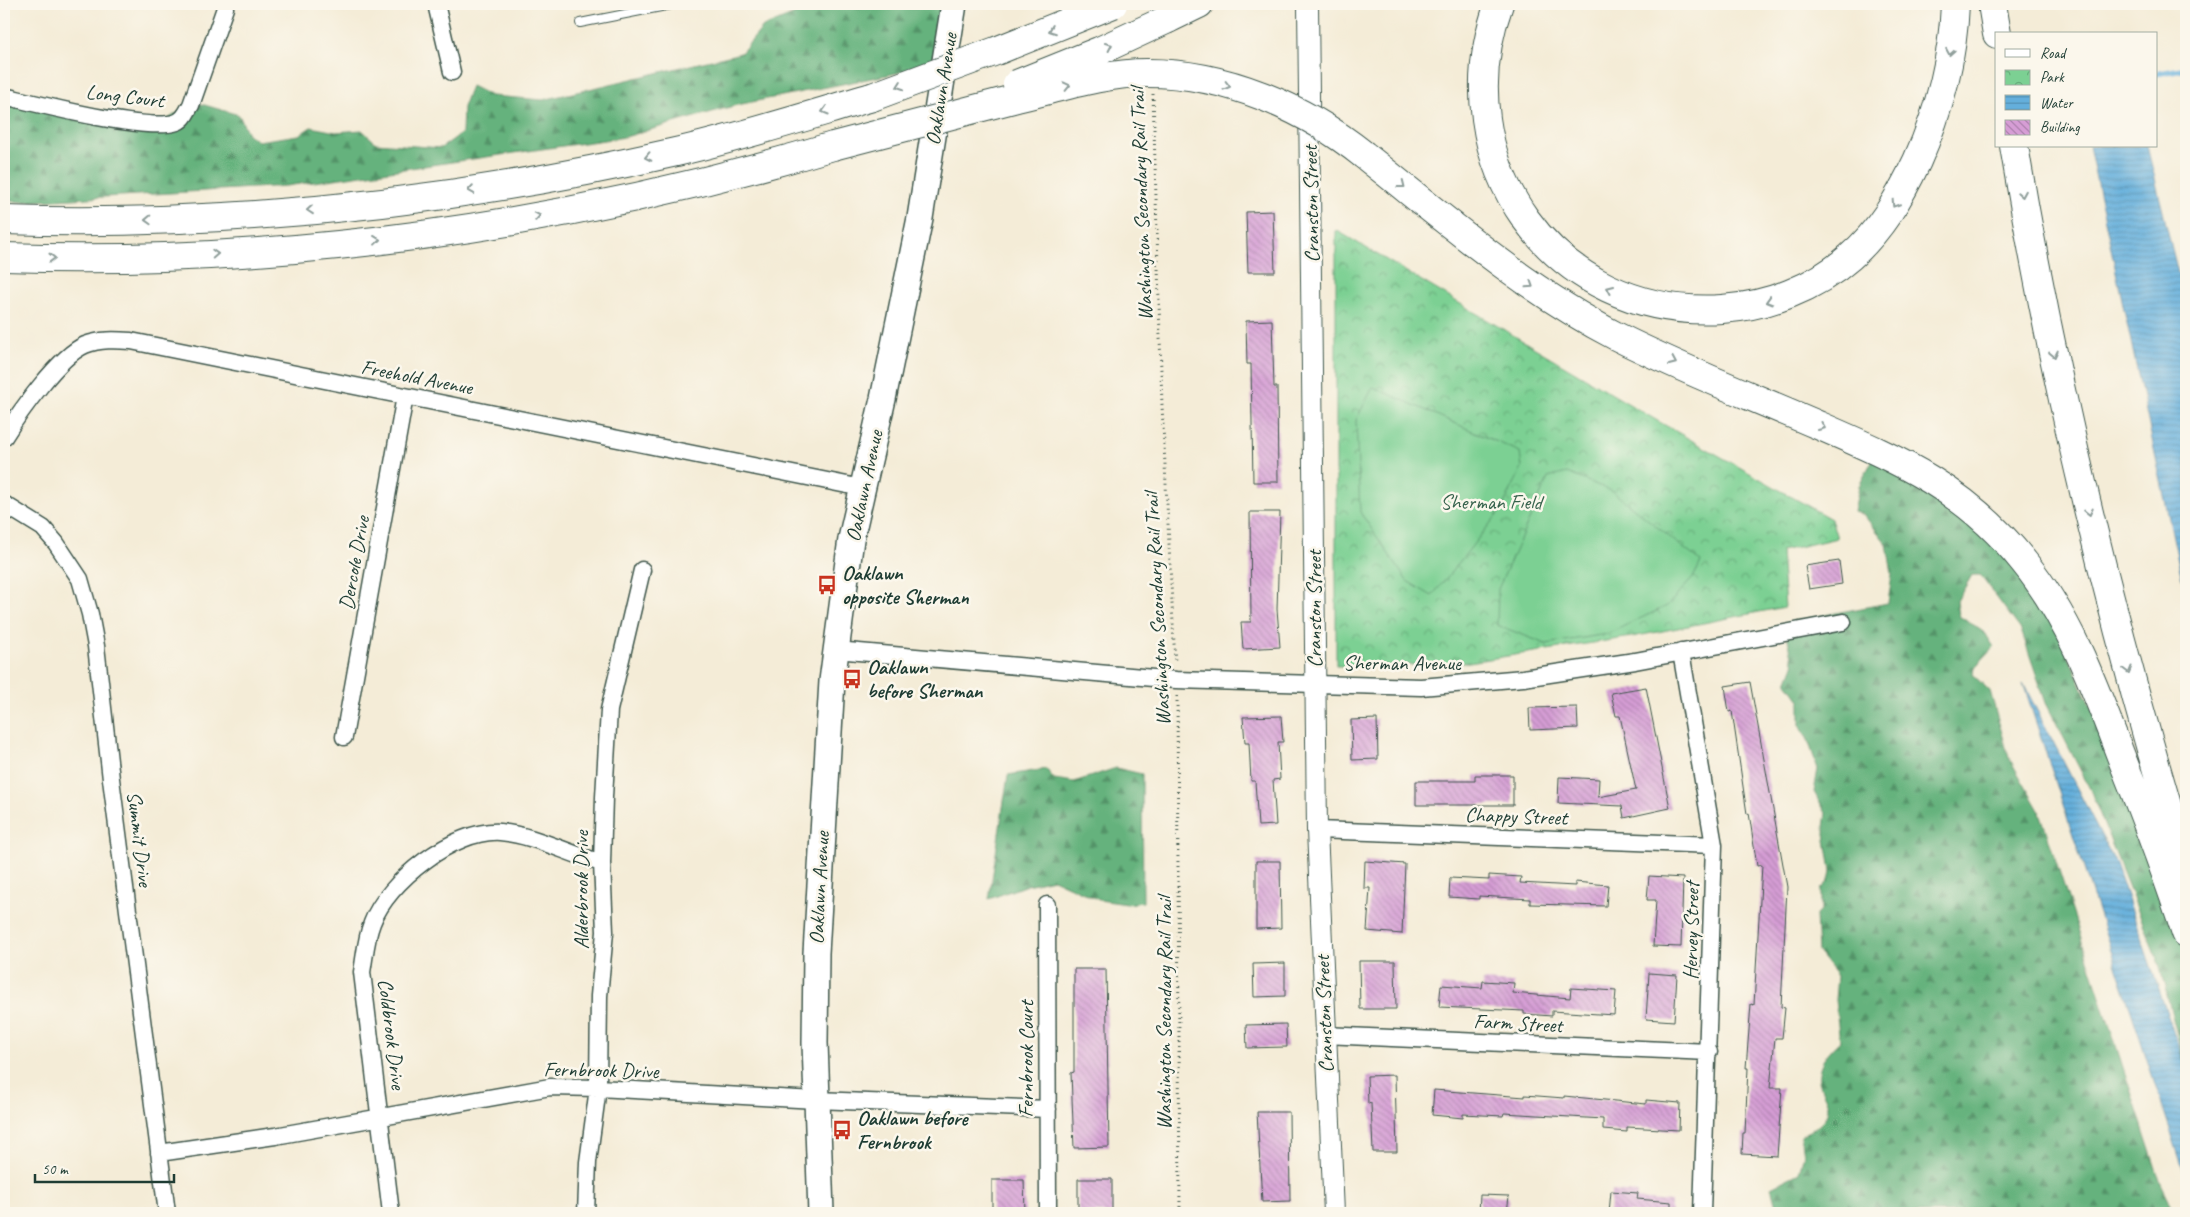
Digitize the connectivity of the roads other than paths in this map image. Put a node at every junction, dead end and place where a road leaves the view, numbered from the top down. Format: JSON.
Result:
{"nodes":[{"id":1,"x":436,"y":4,"type":"edge"},
{"id":2,"x":676,"y":4,"type":"edge"},
{"id":3,"x":954,"y":4,"type":"edge"},
{"id":4,"x":1113,"y":4,"type":"edge"},
{"id":5,"x":1199,"y":4,"type":"edge"},
{"id":6,"x":1308,"y":4,"type":"edge"},
{"id":7,"x":1499,"y":4,"type":"edge"},
{"id":8,"x":1955,"y":4,"type":"edge"},
{"id":9,"x":1992,"y":4,"type":"edge"},
{"id":10,"x":225,"y":8,"type":"dead end"},
{"id":11,"x":580,"y":23,"type":"dead end"},
{"id":12,"x":1997,"y":32,"type":"edge"},
{"id":13,"x":452,"y":72,"type":"dead end"},
{"id":14,"x":4,"y":96,"type":"edge"},
{"id":15,"x":833,"y":146,"type":"junction"},
{"id":16,"x":2014,"y":148,"type":"edge"},
{"id":17,"x":4,"y":220,"type":"edge"},
{"id":18,"x":4,"y":257,"type":"edge"},
{"id":19,"x":405,"y":396,"type":"junction"},
{"id":20,"x":4,"y":437,"type":"edge"},
{"id":21,"x":862,"y":488,"type":"junction"},
{"id":22,"x":4,"y":504,"type":"edge"},
{"id":23,"x":642,"y":570,"type":"dead end"},
{"id":24,"x":1843,"y":622,"type":"dead end"},
{"id":25,"x":836,"y":650,"type":"junction"},
{"id":26,"x":1681,"y":652,"type":"junction"},
{"id":27,"x":1314,"y":684,"type":"junction"},
{"id":28,"x":344,"y":737,"type":"dead end"},
{"id":29,"x":1317,"y":830,"type":"junction"},
{"id":30,"x":1714,"y":845,"type":"junction"},
{"id":31,"x":602,"y":863,"type":"junction"},
{"id":32,"x":2186,"y":869,"type":"edge"},
{"id":33,"x":1047,"y":905,"type":"dead end"},
{"id":34,"x":2186,"y":933,"type":"edge"},
{"id":35,"x":1324,"y":1036,"type":"junction"},
{"id":36,"x":1709,"y":1052,"type":"junction"},
{"id":37,"x":598,"y":1088,"type":"junction"},
{"id":38,"x":816,"y":1100,"type":"junction"},
{"id":39,"x":1048,"y":1109,"type":"junction"},
{"id":40,"x":381,"y":1117,"type":"junction"},
{"id":41,"x":159,"y":1153,"type":"junction"},
{"id":42,"x":167,"y":1213,"type":"edge"},
{"id":43,"x":391,"y":1213,"type":"edge"},
{"id":44,"x":586,"y":1213,"type":"edge"},
{"id":45,"x":821,"y":1213,"type":"edge"},
{"id":46,"x":1048,"y":1213,"type":"edge"},
{"id":47,"x":1334,"y":1213,"type":"edge"},
{"id":48,"x":1702,"y":1213,"type":"edge"}],
"edges":[{"from":1,"to":13,"type":"street"},
{"from":2,"to":11,"type":"lane"},
{"from":3,"to":21,"type":"main road","name":"Oaklawn Avenue"},
{"from":4,"to":17,"type":"highway","one_way":true,"bridge":true},
{"from":15,"to":5,"type":"highway","one_way":true,"bridge":true},
{"from":6,"to":27,"type":"street","name":"Cranston Street"},
{"from":8,"to":7,"type":"highway","one_way":true},
{"from":9,"to":12,"type":"highway"},
{"from":10,"to":14,"type":"street","name":"Long Court"},
{"from":18,"to":15,"type":"highway","one_way":true},
{"from":15,"to":34,"type":"highway","one_way":true,"bridge":true},
{"from":16,"to":32,"type":"highway","one_way":true},
{"from":19,"to":20,"type":"street","name":"Freehold Avenue"},
{"from":19,"to":21,"type":"street","name":"Freehold Avenue"},
{"from":19,"to":28,"type":"street","name":"Dercole Drive"},
{"from":21,"to":25,"type":"main road","name":"Oaklawn Avenue"},
{"from":22,"to":41,"type":"street","name":"Summit Drive"},
{"from":23,"to":31,"type":"street","name":"Alderbrook Drive"},
{"from":24,"to":26,"type":"street","name":"Sherman Avenue"},
{"from":25,"to":27,"type":"street","name":"Sherman Avenue"},
{"from":25,"to":38,"type":"main road","name":"Oaklawn Avenue"},
{"from":26,"to":27,"type":"street","name":"Sherman Avenue"},
{"from":26,"to":30,"type":"street","name":"Hervey Street"},
{"from":27,"to":29,"type":"street","name":"Cranston Street"},
{"from":29,"to":30,"type":"street","name":"Chappy Street"},
{"from":29,"to":35,"type":"street","name":"Cranston Street"},
{"from":30,"to":36,"type":"street","name":"Hervey Street"},
{"from":31,"to":37,"type":"street","name":"Alderbrook Drive"},
{"from":31,"to":40,"type":"street","name":"Coldbrook Drive"},
{"from":33,"to":39,"type":"street","name":"Fernbrook Court"},
{"from":35,"to":36,"type":"street","name":"Farm Street"},
{"from":35,"to":47,"type":"street","name":"Cranston Street"},
{"from":36,"to":48,"type":"street","name":"Hervey Street"},
{"from":37,"to":38,"type":"street","name":"Fernbrook Drive"},
{"from":37,"to":40,"type":"street","name":"Fernbrook Drive"},
{"from":37,"to":44,"type":"street","name":"Alderbrook Drive"},
{"from":38,"to":39,"type":"street","name":"Fernbrook Drive"},
{"from":38,"to":45,"type":"main road","name":"Oaklawn Avenue"},
{"from":39,"to":46,"type":"street","name":"Fernbrook Court"},
{"from":40,"to":41,"type":"street","name":"Fernbrook Drive"},
{"from":40,"to":43,"type":"street","name":"Coldbrook Drive"},
{"from":41,"to":42,"type":"street","name":"Summit Drive"}]}
